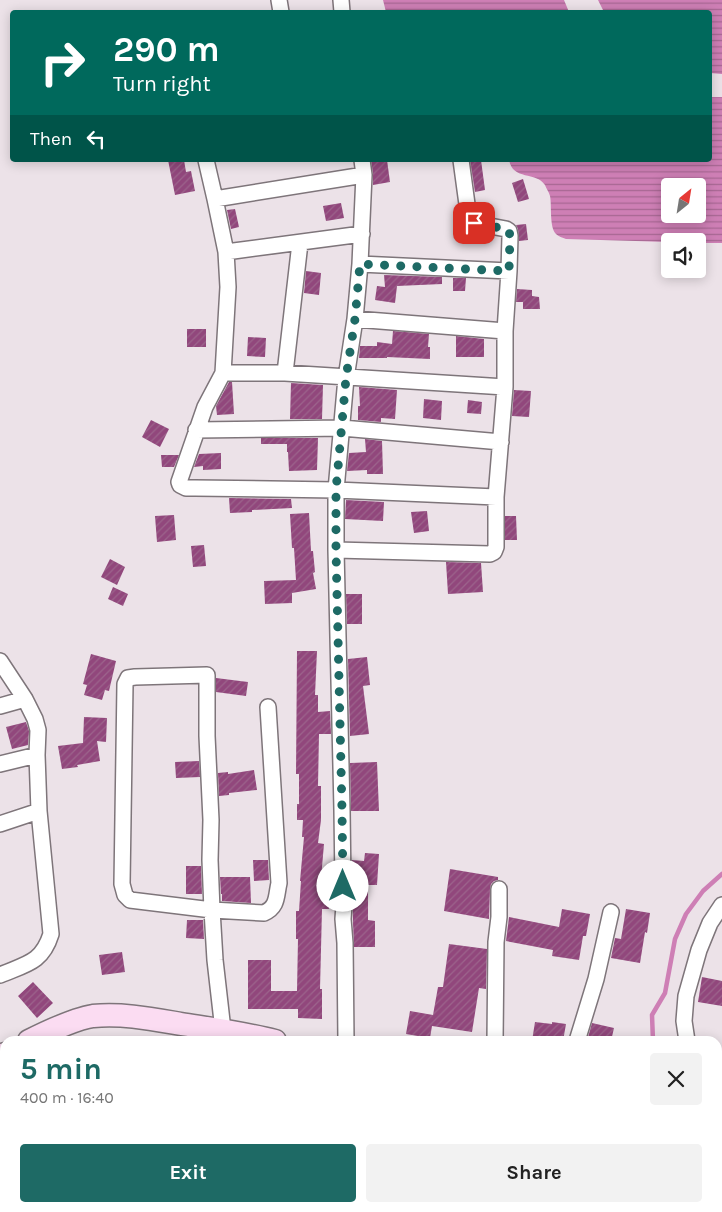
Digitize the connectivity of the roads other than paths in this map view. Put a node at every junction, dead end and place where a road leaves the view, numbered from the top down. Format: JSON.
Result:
{"nodes":[{"id":1,"x":206,"y":162,"type":"edge"},
{"id":2,"x":461,"y":162,"type":"edge"},
{"id":3,"x":363,"y":167,"type":"edge"},
{"id":4,"x":215,"y":199,"type":"junction"},
{"id":5,"x":362,"y":234,"type":"junction"},
{"id":6,"x":300,"y":243,"type":"junction"},
{"id":7,"x":226,"y":252,"type":"junction"},
{"id":8,"x":360,"y":264,"type":"junction"},
{"id":9,"x":509,"y":271,"type":"junction"},
{"id":10,"x":355,"y":319,"type":"junction"},
{"id":11,"x":505,"y":331,"type":"junction"},
{"id":12,"x":223,"y":373,"type":"junction"},
{"id":13,"x":285,"y":373,"type":"junction"},
{"id":14,"x":346,"y":378,"type":"junction"},
{"id":15,"x":505,"y":386,"type":"junction"},
{"id":16,"x":342,"y":428,"type":"junction"},
{"id":17,"x":196,"y":430,"type":"junction"},
{"id":18,"x":501,"y":442,"type":"junction"},
{"id":19,"x":336,"y":490,"type":"junction"},
{"id":20,"x":496,"y":497,"type":"junction"},
{"id":21,"x":336,"y":550,"type":"junction"},
{"id":22,"x":0,"y":661,"type":"edge"},
{"id":23,"x":25,"y":699,"type":"junction"},
{"id":24,"x":0,"y":706,"type":"edge"},
{"id":25,"x":268,"y":706,"type":"dead end"},
{"id":26,"x":37,"y":755,"type":"junction"},
{"id":27,"x":0,"y":764,"type":"edge"},
{"id":28,"x":39,"y":811,"type":"junction"},
{"id":29,"x":0,"y":824,"type":"edge"},
{"id":30,"x":499,"y":889,"type":"dead end"},
{"id":31,"x":722,"y":905,"type":"edge"},
{"id":32,"x":212,"y":910,"type":"junction"},
{"id":33,"x":611,"y":912,"type":"dead end"},
{"id":34,"x":0,"y":975,"type":"edge"},
{"id":35,"x":223,"y":1030,"type":"junction"},
{"id":36,"x":40,"y":1036,"type":"edge"},
{"id":37,"x":255,"y":1036,"type":"edge"},
{"id":38,"x":346,"y":1036,"type":"edge"},
{"id":39,"x":495,"y":1036,"type":"edge"},
{"id":40,"x":579,"y":1036,"type":"edge"},
{"id":41,"x":686,"y":1036,"type":"edge"}],
"edges":[{"from":1,"to":4,"type":"street"},
{"from":2,"to":9,"type":"street"},
{"from":3,"to":4,"type":"street"},
{"from":3,"to":5,"type":"street"},
{"from":4,"to":7,"type":"street"},
{"from":5,"to":6,"type":"street"},
{"from":5,"to":8,"type":"street"},
{"from":6,"to":7,"type":"street"},
{"from":6,"to":13,"type":"street"},
{"from":7,"to":12,"type":"street"},
{"from":8,"to":9,"type":"street"},
{"from":8,"to":10,"type":"street"},
{"from":9,"to":11,"type":"street"},
{"from":10,"to":11,"type":"street"},
{"from":10,"to":14,"type":"street"},
{"from":11,"to":15,"type":"street"},
{"from":12,"to":13,"type":"street"},
{"from":12,"to":17,"type":"street"},
{"from":13,"to":14,"type":"street"},
{"from":14,"to":15,"type":"street"},
{"from":14,"to":16,"type":"street"},
{"from":15,"to":18,"type":"street"},
{"from":16,"to":17,"type":"street"},
{"from":16,"to":18,"type":"street"},
{"from":16,"to":19,"type":"street"},
{"from":17,"to":19,"type":"street"},
{"from":18,"to":20,"type":"street"},
{"from":19,"to":20,"type":"street"},
{"from":19,"to":21,"type":"street"},
{"from":20,"to":21,"type":"street"},
{"from":21,"to":38,"type":"street"},
{"from":22,"to":23,"type":"street"},
{"from":23,"to":24,"type":"street"},
{"from":23,"to":26,"type":"street"},
{"from":25,"to":32,"type":"street"},
{"from":26,"to":27,"type":"street"},
{"from":26,"to":28,"type":"street"},
{"from":28,"to":29,"type":"street"},
{"from":28,"to":34,"type":"street"},
{"from":30,"to":39,"type":"street"},
{"from":31,"to":41,"type":"street"},
{"from":32,"to":32,"type":"street"},
{"from":32,"to":35,"type":"street"},
{"from":33,"to":40,"type":"street"},
{"from":35,"to":36,"type":"main road"},
{"from":35,"to":37,"type":"main road"}]}
